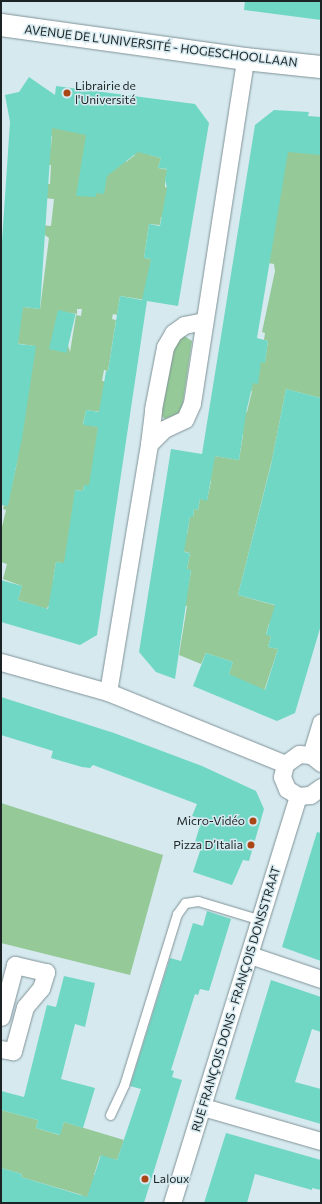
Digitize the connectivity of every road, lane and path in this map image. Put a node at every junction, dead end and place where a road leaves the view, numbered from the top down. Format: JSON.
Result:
{"nodes":[{"id":1,"x":1,"y":25,"type":"edge"},
{"id":2,"x":245,"y":59,"type":"junction"},
{"id":3,"x":321,"y":67,"type":"edge"},
{"id":4,"x":204,"y":321,"type":"junction"},
{"id":5,"x":149,"y":444,"type":"junction"},
{"id":6,"x":1,"y":662,"type":"edge"},
{"id":7,"x":108,"y":692,"type":"junction"},
{"id":8,"x":321,"y":722,"type":"edge"},
{"id":9,"x":316,"y":759,"type":"edge"},
{"id":10,"x":285,"y":764,"type":"junction"},
{"id":11,"x":321,"y":787,"type":"edge"},
{"id":12,"x":298,"y":796,"type":"junction"},
{"id":13,"x":261,"y":920,"type":"junction"},
{"id":14,"x":250,"y":955,"type":"junction"},
{"id":15,"x":321,"y":979,"type":"edge"},
{"id":16,"x":1,"y":1017,"type":"edge"},
{"id":17,"x":1,"y":1049,"type":"edge"},
{"id":18,"x":202,"y":1107,"type":"junction"},
{"id":19,"x":110,"y":1115,"type":"dead end"},
{"id":20,"x":321,"y":1141,"type":"edge"},
{"id":21,"x":172,"y":1203,"type":"edge"}],
"edges":[{"from":1,"to":2,"type":"street","name":"AVENUE DE L'UNIVERSITÉ - HOGESCHOOLLAAN"},
{"from":2,"to":3,"type":"street","name":"AVENUE DE L'UNIVERSITÉ - HOGESCHOOLLAAN"},
{"from":2,"to":4,"type":"street"},
{"from":4,"to":5,"type":"street"},
{"from":4,"to":5,"type":"street"},
{"from":5,"to":7,"type":"street"},
{"from":6,"to":7,"type":"street"},
{"from":7,"to":10,"type":"street"},
{"from":8,"to":9,"type":"street"},
{"from":9,"to":10,"type":"street"},
{"from":10,"to":12,"type":"street"},
{"from":11,"to":12,"type":"street"},
{"from":12,"to":13,"type":"street","name":"RUE FRANÇOIS DONS - FRANÇOIS DONSSTRAAT"},
{"from":13,"to":14,"type":"street","name":"RUE FRANÇOIS DONS - FRANÇOIS DONSSTRAAT"},
{"from":13,"to":19,"type":"lane"},
{"from":14,"to":15,"type":"street"},
{"from":14,"to":18,"type":"street","name":"RUE FRANÇOIS DONS - FRANÇOIS DONSSTRAAT"},
{"from":16,"to":17,"type":"street"},
{"from":18,"to":20,"type":"street"},
{"from":18,"to":21,"type":"street","name":"RUE FRANÇOIS DONS - FRANÇOIS DONSSTRAAT"}]}
